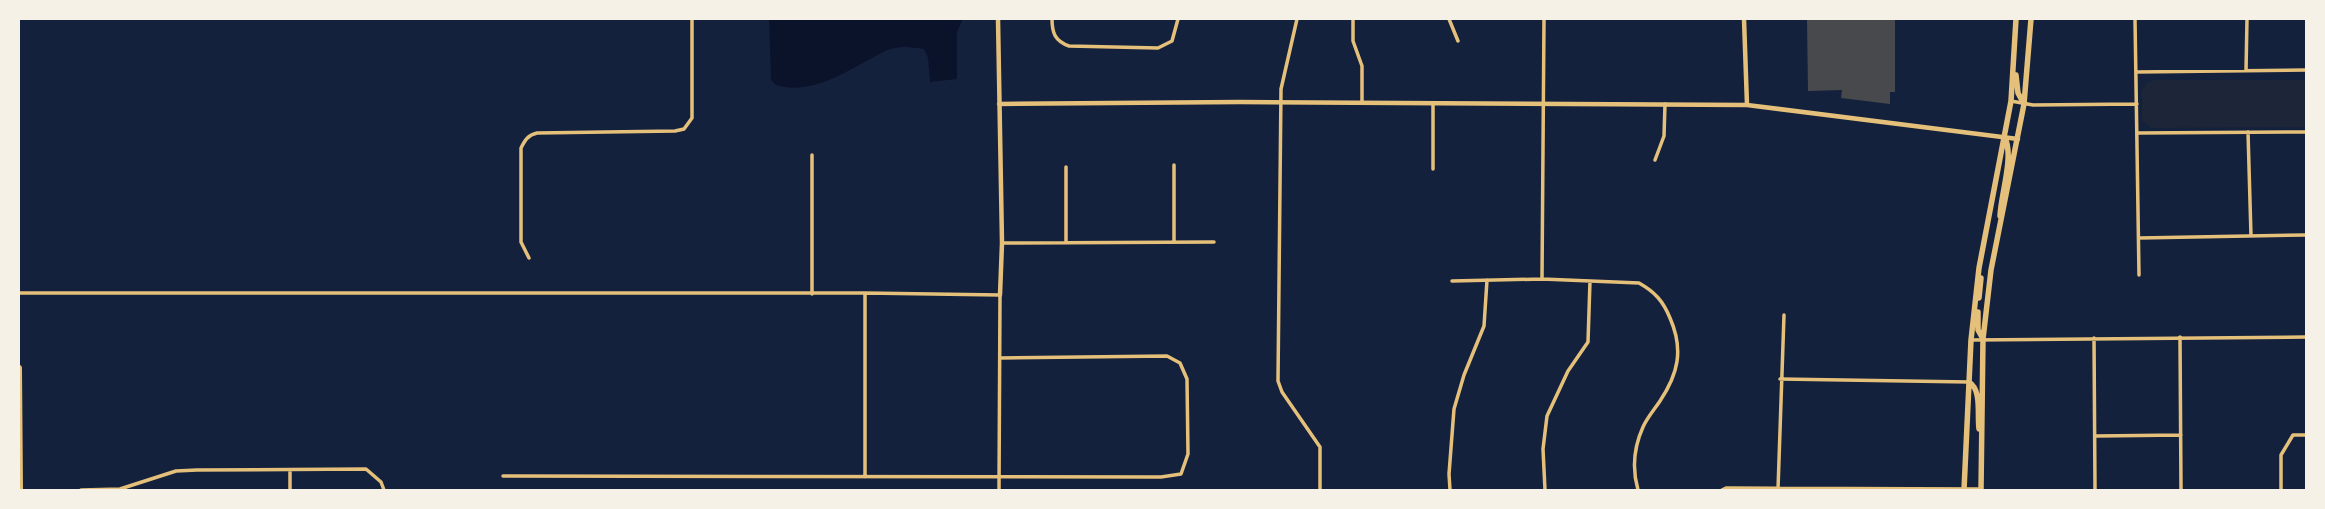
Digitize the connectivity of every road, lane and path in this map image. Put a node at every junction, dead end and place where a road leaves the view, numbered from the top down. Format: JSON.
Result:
{"nodes":[{"id":1,"x":692,"y":19,"type":"edge"},
{"id":2,"x":998,"y":19,"type":"edge"},
{"id":3,"x":1052,"y":19,"type":"edge"},
{"id":4,"x":1178,"y":19,"type":"edge"},
{"id":5,"x":1297,"y":19,"type":"edge"},
{"id":6,"x":1353,"y":19,"type":"edge"},
{"id":7,"x":1449,"y":19,"type":"edge"},
{"id":8,"x":1544,"y":19,"type":"edge"},
{"id":9,"x":1744,"y":19,"type":"edge"},
{"id":10,"x":2030,"y":19,"type":"edge"},
{"id":11,"x":2134,"y":19,"type":"edge"},
{"id":12,"x":2247,"y":19,"type":"edge"},
{"id":13,"x":2016,"y":22,"type":"edge"},
{"id":14,"x":1458,"y":41,"type":"dead end"},
{"id":15,"x":2306,"y":70,"type":"edge"},
{"id":16,"x":2246,"y":71,"type":"junction"},
{"id":17,"x":2136,"y":72,"type":"junction"},
{"id":18,"x":2011,"y":101,"type":"junction"},
{"id":19,"x":1281,"y":102,"type":"junction"},
{"id":20,"x":1362,"y":103,"type":"junction"},
{"id":21,"x":1433,"y":103,"type":"junction"},
{"id":22,"x":1543,"y":103,"type":"junction"},
{"id":23,"x":999,"y":104,"type":"junction"},
{"id":24,"x":1665,"y":104,"type":"junction"},
{"id":25,"x":2024,"y":104,"type":"junction"},
{"id":26,"x":2137,"y":104,"type":"junction"},
{"id":27,"x":1747,"y":105,"type":"junction"},
{"id":28,"x":2248,"y":132,"type":"junction"},
{"id":29,"x":2306,"y":132,"type":"edge"},
{"id":30,"x":2137,"y":133,"type":"junction"},
{"id":31,"x":2005,"y":138,"type":"junction"},
{"id":32,"x":2018,"y":139,"type":"junction"},
{"id":33,"x":812,"y":154,"type":"dead end"},
{"id":34,"x":1655,"y":160,"type":"dead end"},
{"id":35,"x":1174,"y":165,"type":"dead end"},
{"id":36,"x":1066,"y":167,"type":"dead end"},
{"id":37,"x":1433,"y":169,"type":"dead end"},
{"id":38,"x":1999,"y":234,"type":"junction"},
{"id":39,"x":2306,"y":235,"type":"edge"},
{"id":40,"x":2252,"y":236,"type":"junction"},
{"id":41,"x":2138,"y":238,"type":"junction"},
{"id":42,"x":1174,"y":241,"type":"junction"},
{"id":43,"x":1066,"y":242,"type":"junction"},
{"id":44,"x":1214,"y":242,"type":"dead end"},
{"id":45,"x":1002,"y":243,"type":"junction"},
{"id":46,"x":529,"y":258,"type":"dead end"},
{"id":47,"x":1980,"y":258,"type":"junction"},
{"id":48,"x":2139,"y":275,"type":"dead end"},
{"id":49,"x":1452,"y":280,"type":"dead end"},
{"id":50,"x":1487,"y":280,"type":"junction"},
{"id":51,"x":1542,"y":280,"type":"junction"},
{"id":52,"x":1590,"y":281,"type":"junction"},
{"id":53,"x":19,"y":293,"type":"edge"},
{"id":54,"x":865,"y":293,"type":"junction"},
{"id":55,"x":812,"y":294,"type":"junction"},
{"id":56,"x":1000,"y":295,"type":"junction"},
{"id":57,"x":1784,"y":315,"type":"dead end"},
{"id":58,"x":2180,"y":337,"type":"junction"},
{"id":59,"x":2306,"y":337,"type":"edge"},
{"id":60,"x":2094,"y":338,"type":"junction"},
{"id":61,"x":1983,"y":339,"type":"junction"},
{"id":62,"x":1971,"y":340,"type":"junction"},
{"id":63,"x":1000,"y":358,"type":"junction"},
{"id":64,"x":19,"y":368,"type":"edge"},
{"id":65,"x":1780,"y":379,"type":"junction"},
{"id":66,"x":1969,"y":382,"type":"junction"},
{"id":67,"x":2181,"y":435,"type":"junction"},
{"id":68,"x":2306,"y":435,"type":"edge"},
{"id":69,"x":2096,"y":436,"type":"junction"},
{"id":70,"x":1982,"y":443,"type":"junction"},
{"id":71,"x":290,"y":470,"type":"junction"},
{"id":72,"x":502,"y":476,"type":"dead end"},
{"id":73,"x":865,"y":477,"type":"junction"},
{"id":74,"x":999,"y":477,"type":"junction"},
{"id":75,"x":1778,"y":489,"type":"junction"},
{"id":76,"x":20,"y":490,"type":"edge"},
{"id":77,"x":81,"y":490,"type":"edge"},
{"id":78,"x":290,"y":490,"type":"edge"},
{"id":79,"x":384,"y":490,"type":"edge"},
{"id":80,"x":999,"y":490,"type":"edge"},
{"id":81,"x":1320,"y":490,"type":"edge"},
{"id":82,"x":1450,"y":490,"type":"edge"},
{"id":83,"x":1545,"y":490,"type":"edge"},
{"id":84,"x":1638,"y":490,"type":"edge"},
{"id":85,"x":1722,"y":490,"type":"edge"},
{"id":86,"x":1964,"y":490,"type":"edge"},
{"id":87,"x":1981,"y":490,"type":"edge"},
{"id":88,"x":2095,"y":490,"type":"edge"},
{"id":89,"x":2181,"y":490,"type":"edge"},
{"id":90,"x":2281,"y":490,"type":"edge"}],
"edges":[{"from":1,"to":46,"type":"street"},
{"from":2,"to":23,"type":"street"},
{"from":3,"to":4,"type":"street"},
{"from":5,"to":19,"type":"street"},
{"from":6,"to":20,"type":"street"},
{"from":7,"to":14,"type":"street"},
{"from":8,"to":22,"type":"street"},
{"from":9,"to":27,"type":"street"},
{"from":10,"to":25,"type":"main road"},
{"from":11,"to":17,"type":"street"},
{"from":12,"to":16,"type":"street"},
{"from":13,"to":18,"type":"main road"},
{"from":13,"to":25,"type":"main road"},
{"from":15,"to":16,"type":"street"},
{"from":16,"to":17,"type":"street"},
{"from":17,"to":26,"type":"street"},
{"from":18,"to":25,"type":"street"},
{"from":18,"to":31,"type":"main road"},
{"from":19,"to":20,"type":"street"},
{"from":19,"to":23,"type":"street"},
{"from":19,"to":81,"type":"street"},
{"from":20,"to":21,"type":"street"},
{"from":21,"to":22,"type":"street"},
{"from":21,"to":37,"type":"street"},
{"from":22,"to":24,"type":"street"},
{"from":22,"to":51,"type":"street"},
{"from":23,"to":45,"type":"street"},
{"from":24,"to":27,"type":"street"},
{"from":24,"to":34,"type":"street"},
{"from":25,"to":26,"type":"street"},
{"from":25,"to":32,"type":"main road"},
{"from":26,"to":30,"type":"street"},
{"from":27,"to":31,"type":"street"},
{"from":28,"to":29,"type":"street"},
{"from":28,"to":30,"type":"street"},
{"from":28,"to":40,"type":"street"},
{"from":30,"to":41,"type":"street"},
{"from":31,"to":32,"type":"street"},
{"from":31,"to":38,"type":"main road"},
{"from":31,"to":47,"type":"main road"},
{"from":32,"to":38,"type":"main road"},
{"from":33,"to":55,"type":"street"},
{"from":35,"to":42,"type":"street"},
{"from":36,"to":43,"type":"street"},
{"from":38,"to":61,"type":"main road"},
{"from":39,"to":40,"type":"street"},
{"from":40,"to":41,"type":"street"},
{"from":41,"to":48,"type":"street"},
{"from":42,"to":43,"type":"street"},
{"from":42,"to":44,"type":"street"},
{"from":43,"to":45,"type":"street"},
{"from":45,"to":56,"type":"street"},
{"from":47,"to":61,"type":"main road"},
{"from":47,"to":62,"type":"main road"},
{"from":49,"to":50,"type":"street"},
{"from":50,"to":51,"type":"street"},
{"from":50,"to":82,"type":"street"},
{"from":51,"to":52,"type":"street"},
{"from":52,"to":83,"type":"street"},
{"from":52,"to":84,"type":"street"},
{"from":53,"to":55,"type":"street"},
{"from":54,"to":55,"type":"street"},
{"from":54,"to":56,"type":"street"},
{"from":54,"to":73,"type":"street"},
{"from":56,"to":63,"type":"street"},
{"from":57,"to":65,"type":"street"},
{"from":58,"to":59,"type":"street"},
{"from":58,"to":60,"type":"street"},
{"from":58,"to":67,"type":"street"},
{"from":60,"to":61,"type":"street"},
{"from":60,"to":69,"type":"street"},
{"from":61,"to":62,"type":"street"},
{"from":61,"to":70,"type":"main road"},
{"from":62,"to":66,"type":"main road"},
{"from":63,"to":74,"type":"street"},
{"from":63,"to":74,"type":"street"},
{"from":64,"to":76,"type":"main road"},
{"from":65,"to":66,"type":"street"},
{"from":65,"to":75,"type":"street"},
{"from":66,"to":70,"type":"main road"},
{"from":66,"to":86,"type":"main road"},
{"from":67,"to":69,"type":"street"},
{"from":67,"to":89,"type":"street"},
{"from":68,"to":90,"type":"street"},
{"from":69,"to":88,"type":"street"},
{"from":70,"to":87,"type":"main road"},
{"from":71,"to":77,"type":"street"},
{"from":71,"to":78,"type":"street"},
{"from":71,"to":79,"type":"street"},
{"from":72,"to":73,"type":"street"},
{"from":73,"to":74,"type":"street"},
{"from":74,"to":80,"type":"street"},
{"from":75,"to":85,"type":"street"},
{"from":75,"to":86,"type":"street"},
{"from":86,"to":87,"type":"street"}]}
